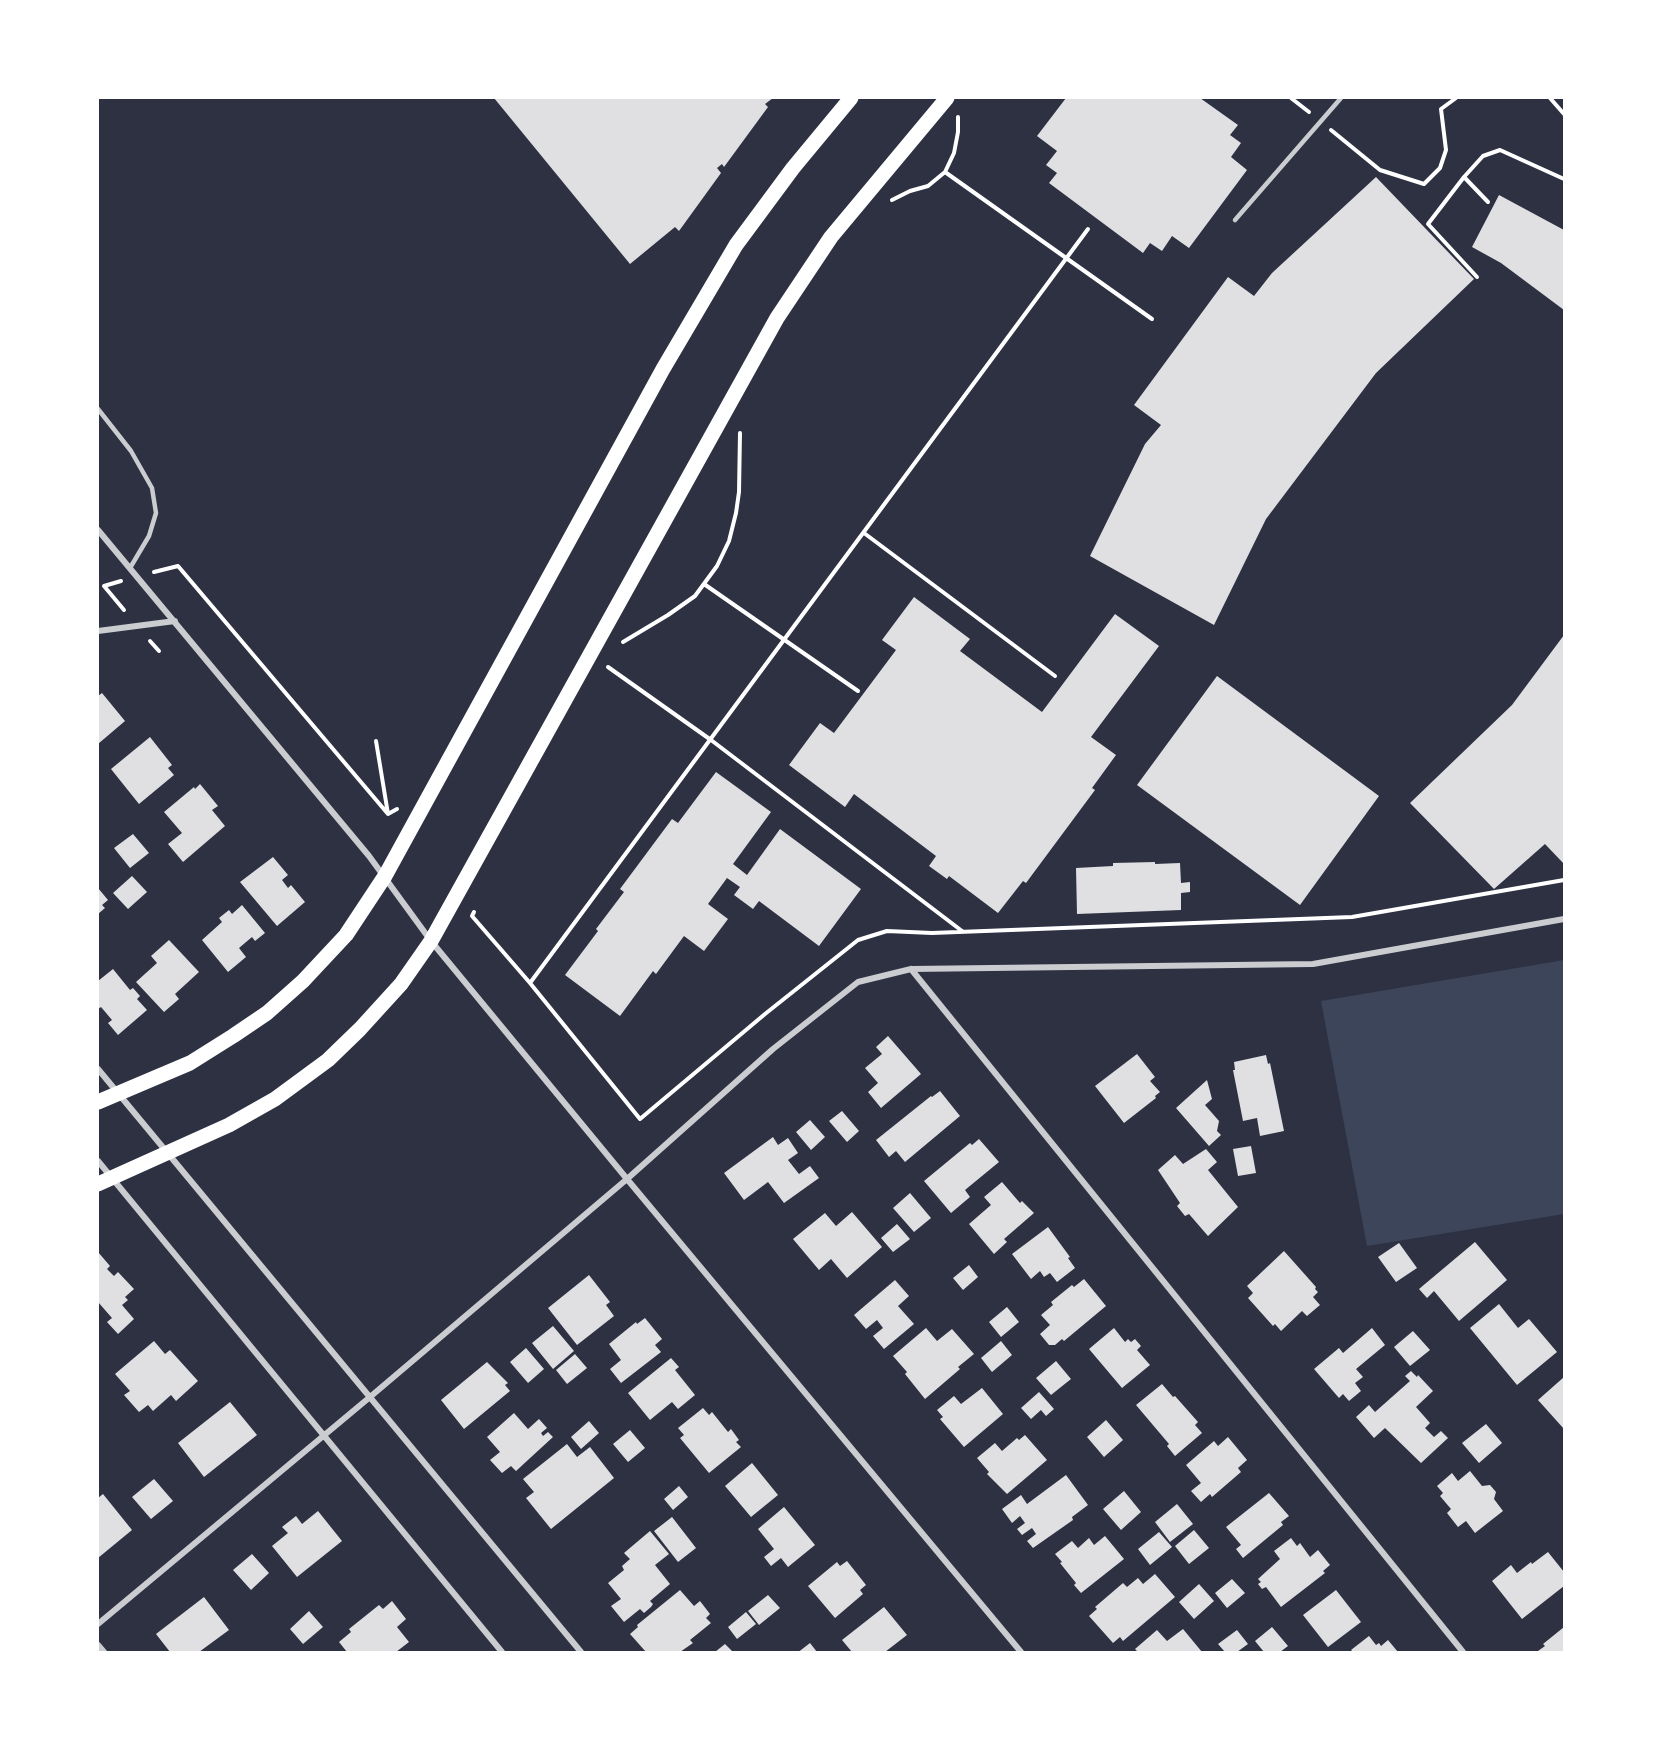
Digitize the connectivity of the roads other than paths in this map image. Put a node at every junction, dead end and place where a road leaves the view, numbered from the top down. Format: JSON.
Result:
{"nodes":[{"id":1,"x":851,"y":98,"type":"edge"},
{"id":2,"x":948,"y":98,"type":"edge"},
{"id":3,"x":1341,"y":98,"type":"edge"},
{"id":4,"x":1235,"y":220,"type":"dead end"},
{"id":5,"x":98,"y":409,"type":"edge"},
{"id":6,"x":98,"y":530,"type":"edge"},
{"id":7,"x":130,"y":568,"type":"junction"},
{"id":8,"x":175,"y":621,"type":"junction"},
{"id":9,"x":98,"y":631,"type":"edge"},
{"id":10,"x":385,"y":876,"type":"junction"},
{"id":11,"x":1564,"y":920,"type":"edge"},
{"id":12,"x":431,"y":941,"type":"junction"},
{"id":13,"x":911,"y":969,"type":"junction"},
{"id":14,"x":98,"y":1069,"type":"edge"},
{"id":15,"x":117,"y":1093,"type":"junction"},
{"id":16,"x":98,"y":1102,"type":"edge"},
{"id":17,"x":167,"y":1152,"type":"junction"},
{"id":18,"x":98,"y":1161,"type":"edge"},
{"id":19,"x":627,"y":1179,"type":"junction"},
{"id":20,"x":104,"y":1181,"type":"edge"},
{"id":21,"x":370,"y":1397,"type":"junction"},
{"id":22,"x":323,"y":1436,"type":"junction"},
{"id":23,"x":98,"y":1624,"type":"edge"},
{"id":24,"x":98,"y":1645,"type":"edge"},
{"id":25,"x":104,"y":1653,"type":"edge"},
{"id":26,"x":502,"y":1653,"type":"edge"},
{"id":27,"x":581,"y":1653,"type":"edge"},
{"id":28,"x":1021,"y":1653,"type":"edge"},
{"id":29,"x":1463,"y":1653,"type":"edge"}],
"edges":[{"from":1,"to":10,"type":"main road"},
{"from":2,"to":12,"type":"main road"},
{"from":3,"to":4,"type":"lane"},
{"from":5,"to":7,"type":"lane"},
{"from":6,"to":7,"type":"street"},
{"from":7,"to":8,"type":"street"},
{"from":8,"to":9,"type":"street"},
{"from":8,"to":10,"type":"street"},
{"from":10,"to":12,"type":"street"},
{"from":10,"to":15,"type":"main road"},
{"from":11,"to":13,"type":"street"},
{"from":12,"to":17,"type":"main road"},
{"from":12,"to":19,"type":"street"},
{"from":13,"to":19,"type":"street"},
{"from":13,"to":29,"type":"street"},
{"from":14,"to":15,"type":"street"},
{"from":15,"to":16,"type":"main road"},
{"from":15,"to":17,"type":"street"},
{"from":17,"to":20,"type":"main road"},
{"from":17,"to":21,"type":"street"},
{"from":18,"to":20,"type":"street"},
{"from":19,"to":21,"type":"street"},
{"from":19,"to":28,"type":"street"},
{"from":20,"to":22,"type":"street"},
{"from":21,"to":22,"type":"street"},
{"from":21,"to":27,"type":"street"},
{"from":22,"to":23,"type":"street"},
{"from":22,"to":26,"type":"street"},
{"from":24,"to":25,"type":"street"}]}
